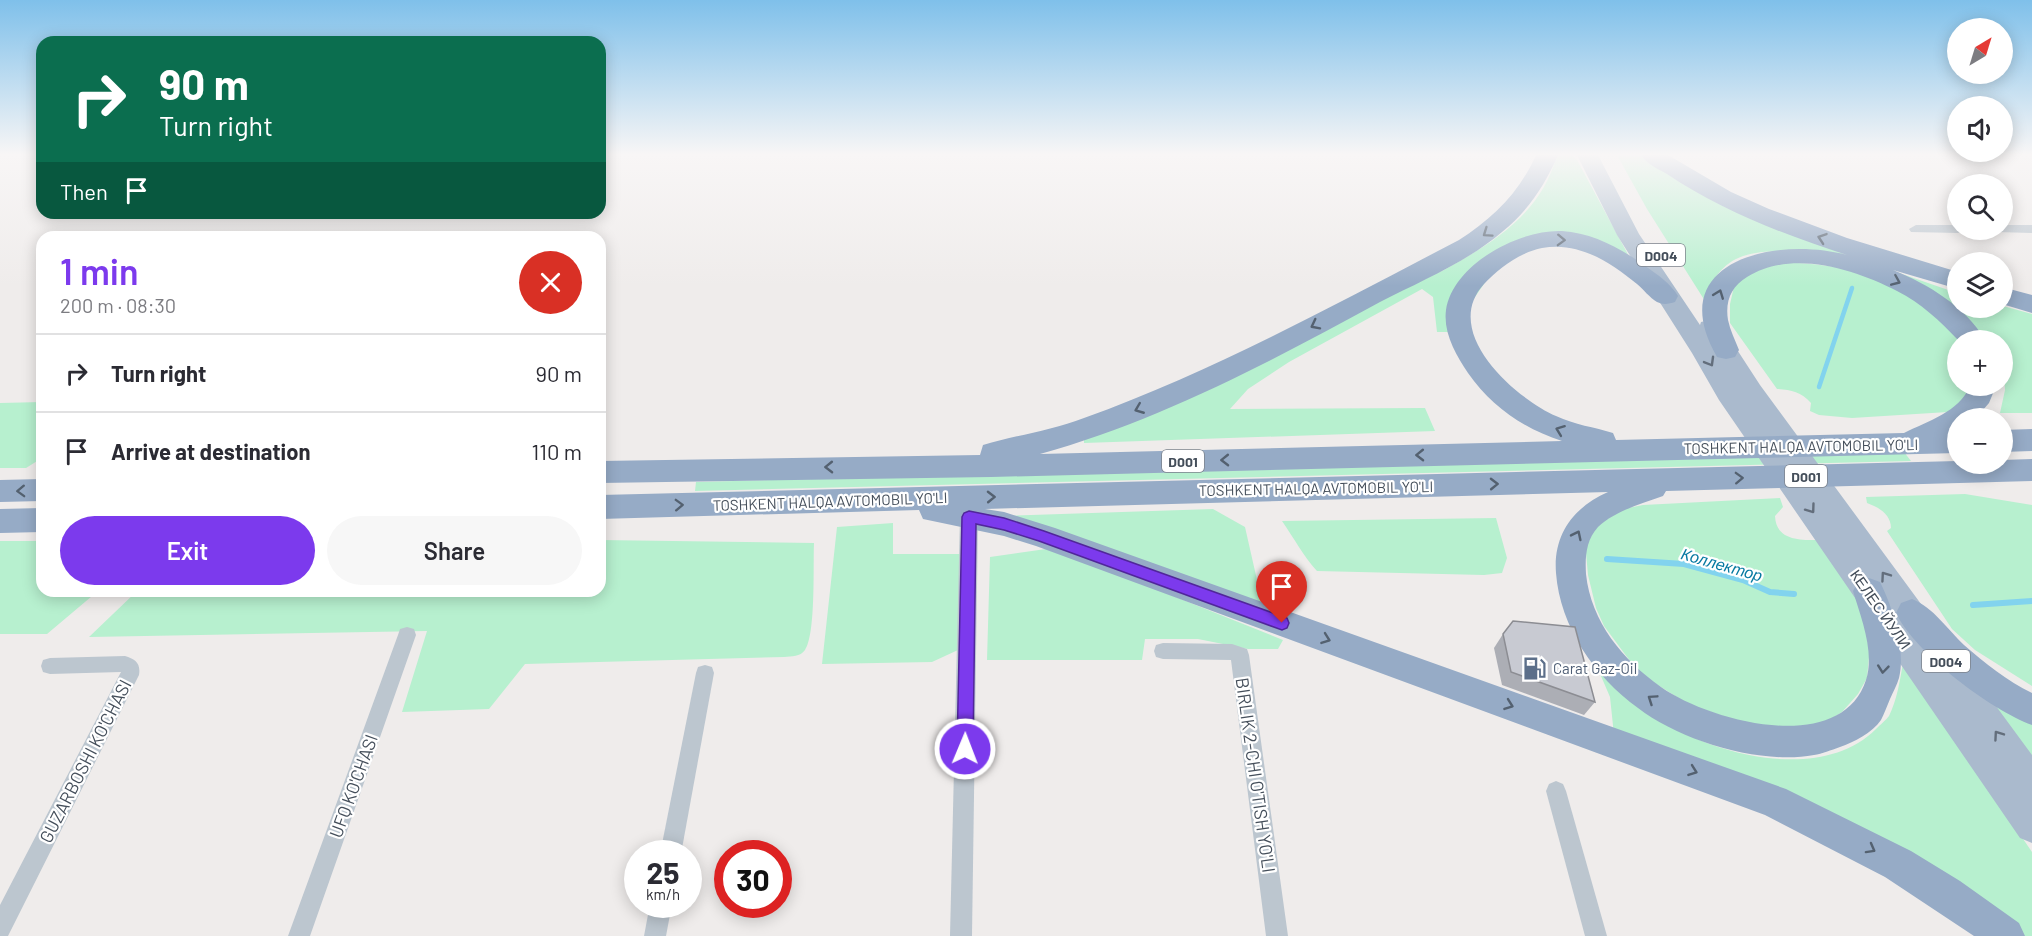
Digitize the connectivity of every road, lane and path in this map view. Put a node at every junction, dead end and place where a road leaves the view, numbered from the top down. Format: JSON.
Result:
{"nodes":[{"id":1,"x":1524,"y":199,"type":"edge"},
{"id":2,"x":1609,"y":199,"type":"edge"},
{"id":3,"x":1628,"y":199,"type":"edge"},
{"id":4,"x":1724,"y":199,"type":"edge"},
{"id":5,"x":1916,"y":229,"type":"dead end"},
{"id":6,"x":1947,"y":229,"type":"edge"},
{"id":7,"x":2013,"y":229,"type":"edge"},
{"id":8,"x":2032,"y":229,"type":"edge"},
{"id":9,"x":1947,"y":278,"type":"edge"},
{"id":10,"x":1666,"y":296,"type":"junction"},
{"id":11,"x":2013,"y":298,"type":"edge"},
{"id":12,"x":2032,"y":304,"type":"edge"},
{"id":13,"x":1962,"y":330,"type":"edge"},
{"id":14,"x":1726,"y":350,"type":"junction"},
{"id":15,"x":1739,"y":393,"type":"junction"},
{"id":16,"x":1979,"y":396,"type":"edge"},
{"id":17,"x":2032,"y":440,"type":"edge"},
{"id":18,"x":2013,"y":441,"type":"edge"},
{"id":19,"x":1947,"y":442,"type":"edge"},
{"id":20,"x":1907,"y":443,"type":"junction"},
{"id":21,"x":1658,"y":449,"type":"junction"},
{"id":22,"x":887,"y":466,"type":"junction"},
{"id":23,"x":2032,"y":470,"type":"edge"},
{"id":24,"x":646,"y":471,"type":"junction"},
{"id":25,"x":606,"y":472,"type":"edge"},
{"id":26,"x":1931,"y":472,"type":"junction"},
{"id":27,"x":1681,"y":479,"type":"junction"},
{"id":28,"x":36,"y":490,"type":"edge"},
{"id":29,"x":2032,"y":490,"type":"edge"},
{"id":30,"x":0,"y":491,"type":"edge"},
{"id":31,"x":869,"y":500,"type":"junction"},
{"id":32,"x":638,"y":506,"type":"junction"},
{"id":33,"x":606,"y":507,"type":"edge"},
{"id":34,"x":969,"y":517,"type":"junction"},
{"id":35,"x":36,"y":520,"type":"edge"},
{"id":36,"x":0,"y":521,"type":"edge"},
{"id":37,"x":1848,"y":542,"type":"junction"},
{"id":38,"x":1869,"y":591,"type":"junction"},
{"id":39,"x":1912,"y":614,"type":"junction"},
{"id":40,"x":407,"y":635,"type":"dead end"},
{"id":41,"x":1163,"y":651,"type":"dead end"},
{"id":42,"x":50,"y":666,"type":"dead end"},
{"id":43,"x":705,"y":673,"type":"dead end"},
{"id":44,"x":2032,"y":710,"type":"edge"},
{"id":45,"x":2032,"y":782,"type":"edge"},
{"id":46,"x":1556,"y":791,"type":"dead end"},
{"id":47,"x":2032,"y":826,"type":"edge"},
{"id":48,"x":673,"y":840,"type":"edge"},
{"id":49,"x":658,"y":918,"type":"edge"},
{"id":50,"x":0,"y":928,"type":"edge"},
{"id":51,"x":300,"y":936,"type":"edge"},
{"id":52,"x":654,"y":936,"type":"edge"},
{"id":53,"x":961,"y":936,"type":"edge"},
{"id":54,"x":1277,"y":936,"type":"edge"},
{"id":55,"x":1596,"y":936,"type":"edge"},
{"id":56,"x":2006,"y":936,"type":"edge"}],
"edges":[{"from":1,"to":22,"type":"highway","one_way":true},
{"from":2,"to":10,"type":"main road","number":"D004"},
{"from":3,"to":14,"type":"main road","number":"D004"},
{"from":9,"to":4,"type":"highway","one_way":true},
{"from":5,"to":6,"type":"street"},
{"from":7,"to":8,"type":"street"},
{"from":10,"to":15,"type":"main road","number":"D004","one_way":true},
{"from":21,"to":10,"type":"highway","one_way":true},
{"from":11,"to":12,"type":"highway"},
{"from":14,"to":13,"type":"highway","one_way":true},
{"from":14,"to":15,"type":"main road","number":"D004"},
{"from":15,"to":37,"type":"main road","name":"КЕЛЕС ЙУЛИ","number":"D004"},
{"from":16,"to":20,"type":"highway"},
{"from":17,"to":18,"type":"highway"},
{"from":19,"to":20,"type":"highway","name":"TOSHKENT HALQA AVTOMOBIL YO'LI","number":"D001"},
{"from":20,"to":21,"type":"highway","name":"TOSHKENT HALQA AVTOMOBIL YO'LI","number":"D001"},
{"from":21,"to":22,"type":"highway","name":"TOSHKENT HALQA AVTOMOBIL YO'LI","number":"D001","one_way":true},
{"from":22,"to":24,"type":"highway","name":"TOSHKENT HALQA AVTOMOBIL YO'LI","number":"D001","one_way":true},
{"from":23,"to":26,"type":"highway","name":"TOSHKENT HALQA AVTOMOBIL YO'LI","number":"D001"},
{"from":24,"to":25,"type":"highway","name":"TOSHKENT HALQA AVTOMOBIL YO'LI","number":"D001"},
{"from":24,"to":32,"type":"highway"},
{"from":27,"to":26,"type":"highway","name":"TOSHKENT HALQA AVTOMOBIL YO'LI","number":"D001","one_way":true},
{"from":26,"to":29,"type":"highway"},
{"from":31,"to":27,"type":"highway","name":"TOSHKENT HALQA AVTOMOBIL YO'LI","number":"D001","one_way":true},
{"from":38,"to":27,"type":"highway","one_way":true},
{"from":28,"to":30,"type":"highway","one_way":true},
{"from":32,"to":31,"type":"highway","name":"TOSHKENT HALQA AVTOMOBIL YO'LI","number":"D001","one_way":true},
{"from":31,"to":34,"type":"highway"},
{"from":32,"to":33,"type":"highway","name":"TOSHKENT HALQA AVTOMOBIL YO'LI","number":"D001"},
{"from":34,"to":53,"type":"street"},
{"from":34,"to":56,"type":"highway","one_way":true},
{"from":35,"to":36,"type":"highway"},
{"from":37,"to":38,"type":"main road","name":"КЕЛЕС ЙУЛИ","number":"D004"},
{"from":39,"to":37,"type":"main road","number":"D004","one_way":true},
{"from":38,"to":47,"type":"main road","name":"КЕЛЕС ЙУЛИ","number":"D004"},
{"from":39,"to":44,"type":"highway"},
{"from":45,"to":39,"type":"main road","number":"D004","one_way":true},
{"from":40,"to":51,"type":"street","name":"UFQ KO'CHASI"},
{"from":41,"to":54,"type":"street","name":"BIRLIK 2-CHI O'TISH YO'LI"},
{"from":42,"to":50,"type":"street","name":"GUZARBOSHI KO'CHASI"},
{"from":43,"to":48,"type":"street"},
{"from":46,"to":55,"type":"street"},
{"from":49,"to":52,"type":"street"}]}
